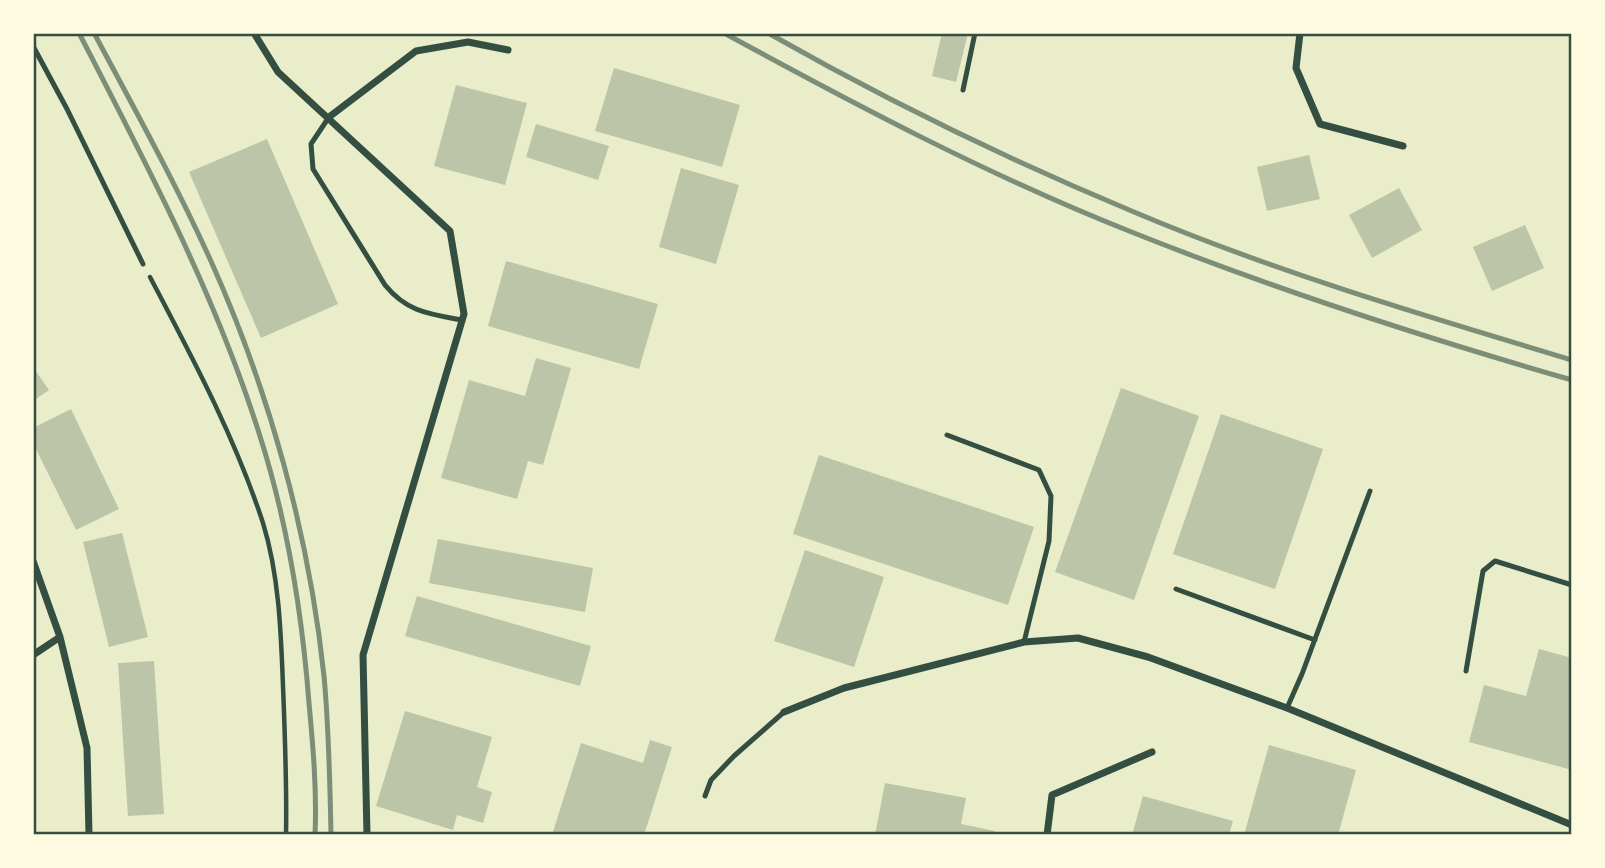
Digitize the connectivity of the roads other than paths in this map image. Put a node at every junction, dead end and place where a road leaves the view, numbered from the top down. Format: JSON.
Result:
{"nodes":[{"id":1,"x":254,"y":33,"type":"edge"},
{"id":2,"x":975,"y":33,"type":"edge"},
{"id":3,"x":1300,"y":33,"type":"edge"},
{"id":4,"x":33,"y":46,"type":"edge"},
{"id":5,"x":508,"y":50,"type":"dead end"},
{"id":6,"x":963,"y":89,"type":"dead end"},
{"id":7,"x":329,"y":117,"type":"junction"},
{"id":8,"x":1403,"y":146,"type":"dead end"},
{"id":9,"x":143,"y":264,"type":"road end"},
{"id":10,"x":462,"y":320,"type":"junction"},
{"id":11,"x":947,"y":435,"type":"dead end"},
{"id":12,"x":1370,"y":491,"type":"dead end"},
{"id":13,"x":33,"y":561,"type":"edge"},
{"id":14,"x":1572,"y":585,"type":"edge"},
{"id":15,"x":1176,"y":589,"type":"dead end"},
{"id":16,"x":60,"y":637,"type":"junction"},
{"id":17,"x":1315,"y":640,"type":"junction"},
{"id":18,"x":1024,"y":642,"type":"junction"},
{"id":19,"x":33,"y":654,"type":"edge"},
{"id":20,"x":1466,"y":671,"type":"dead end"},
{"id":21,"x":1287,"y":708,"type":"junction"},
{"id":22,"x":784,"y":712,"type":"joint"},
{"id":23,"x":1152,"y":752,"type":"dead end"},
{"id":24,"x":705,"y":796,"type":"dead end"},
{"id":25,"x":1572,"y":825,"type":"edge"},
{"id":26,"x":89,"y":835,"type":"edge"},
{"id":27,"x":367,"y":835,"type":"edge"},
{"id":28,"x":1046,"y":835,"type":"edge"}],
"edges":[{"from":1,"to":7,"type":"street"},
{"from":2,"to":6,"type":"lane"},
{"from":3,"to":8,"type":"street"},
{"from":4,"to":9,"type":"lane"},
{"from":5,"to":7,"type":"street"},
{"from":7,"to":10,"type":"street"},
{"from":7,"to":10,"type":"lane"},
{"from":10,"to":27,"type":"street"},
{"from":11,"to":18,"type":"lane"},
{"from":12,"to":17,"type":"lane"},
{"from":13,"to":16,"type":"street"},
{"from":14,"to":20,"type":"lane"},
{"from":15,"to":17,"type":"lane"},
{"from":16,"to":19,"type":"street"},
{"from":16,"to":26,"type":"street"},
{"from":17,"to":21,"type":"lane"},
{"from":18,"to":21,"type":"street"},
{"from":18,"to":22,"type":"street"},
{"from":21,"to":25,"type":"street"},
{"from":22,"to":24,"type":"lane"},
{"from":23,"to":28,"type":"street"}]}
